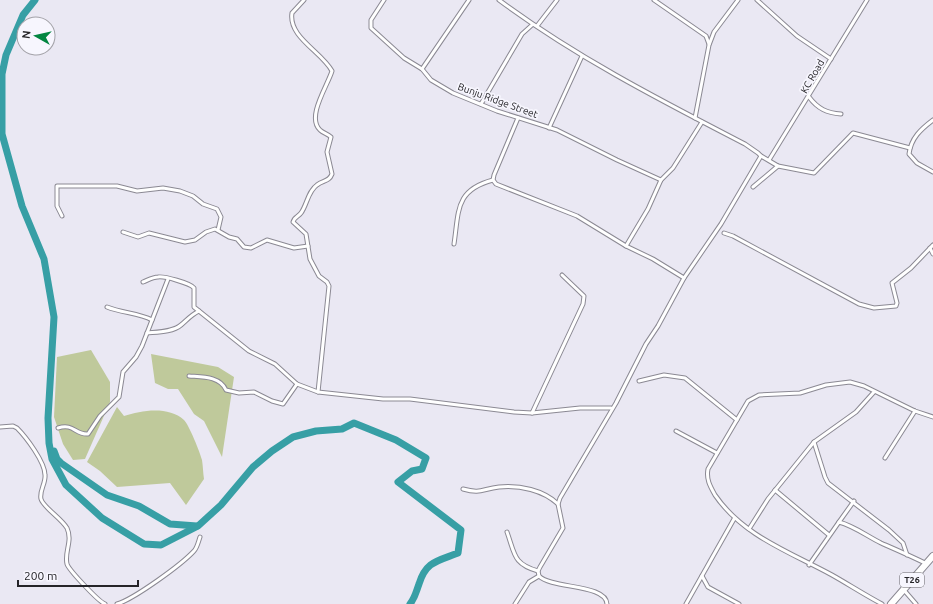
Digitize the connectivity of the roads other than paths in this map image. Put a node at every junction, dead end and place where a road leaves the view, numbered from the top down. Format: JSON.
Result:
{"nodes":[{"id":1,"x":304,"y":0,"type":"edge"},
{"id":2,"x":384,"y":0,"type":"edge"},
{"id":3,"x":469,"y":0,"type":"edge"},
{"id":4,"x":499,"y":0,"type":"edge"},
{"id":5,"x":557,"y":0,"type":"edge"},
{"id":6,"x":654,"y":0,"type":"edge"},
{"id":7,"x":738,"y":0,"type":"edge"},
{"id":8,"x":757,"y":0,"type":"edge"},
{"id":9,"x":867,"y":0,"type":"edge"},
{"id":10,"x":532,"y":25,"type":"junction"},
{"id":11,"x":537,"y":26,"type":"junction"},
{"id":12,"x":709,"y":45,"type":"junction"},
{"id":13,"x":582,"y":56,"type":"junction"},
{"id":14,"x":831,"y":59,"type":"junction"},
{"id":15,"x":422,"y":69,"type":"junction"},
{"id":16,"x":809,"y":97,"type":"junction"},
{"id":17,"x":481,"y":104,"type":"junction"},
{"id":18,"x":841,"y":114,"type":"dead end"},
{"id":19,"x":518,"y":118,"type":"junction"},
{"id":20,"x":695,"y":118,"type":"junction"},
{"id":21,"x":933,"y":120,"type":"edge"},
{"id":22,"x":702,"y":122,"type":"junction"},
{"id":23,"x":549,"y":128,"type":"junction"},
{"id":24,"x":910,"y":148,"type":"junction"},
{"id":25,"x":761,"y":156,"type":"junction"},
{"id":26,"x":769,"y":160,"type":"junction"},
{"id":27,"x":778,"y":166,"type":"junction"},
{"id":28,"x":933,"y":172,"type":"edge"},
{"id":29,"x":493,"y":180,"type":"junction"},
{"id":30,"x":661,"y":180,"type":"junction"},
{"id":31,"x":753,"y":187,"type":"dead end"},
{"id":32,"x":62,"y":216,"type":"dead end"},
{"id":33,"x":218,"y":230,"type":"junction"},
{"id":34,"x":122,"y":232,"type":"dead end"},
{"id":35,"x":724,"y":233,"type":"dead end"},
{"id":36,"x":454,"y":244,"type":"dead end"},
{"id":37,"x":933,"y":245,"type":"edge"},
{"id":38,"x":308,"y":246,"type":"junction"},
{"id":39,"x":626,"y":246,"type":"junction"},
{"id":40,"x":930,"y":248,"type":"junction"},
{"id":41,"x":933,"y":254,"type":"edge"},
{"id":42,"x":562,"y":275,"type":"dead end"},
{"id":43,"x":684,"y":278,"type":"junction"},
{"id":44,"x":168,"y":279,"type":"junction"},
{"id":45,"x":143,"y":282,"type":"dead end"},
{"id":46,"x":107,"y":307,"type":"dead end"},
{"id":47,"x":199,"y":311,"type":"junction"},
{"id":48,"x":152,"y":320,"type":"junction"},
{"id":49,"x":147,"y":333,"type":"junction"},
{"id":50,"x":189,"y":376,"type":"dead end"},
{"id":51,"x":639,"y":381,"type":"dead end"},
{"id":52,"x":297,"y":384,"type":"junction"},
{"id":53,"x":318,"y":392,"type":"junction"},
{"id":54,"x":874,"y":392,"type":"junction"},
{"id":55,"x":611,"y":408,"type":"junction"},
{"id":56,"x":915,"y":410,"type":"junction"},
{"id":57,"x":532,"y":413,"type":"junction"},
{"id":58,"x":933,"y":417,"type":"edge"},
{"id":59,"x":737,"y":420,"type":"junction"},
{"id":60,"x":0,"y":427,"type":"edge"},
{"id":61,"x":58,"y":428,"type":"dead end"},
{"id":62,"x":676,"y":431,"type":"dead end"},
{"id":63,"x":814,"y":442,"type":"junction"},
{"id":64,"x":716,"y":453,"type":"junction"},
{"id":65,"x":885,"y":458,"type":"dead end"},
{"id":66,"x":462,"y":488,"type":"dead end"},
{"id":67,"x":775,"y":490,"type":"junction"},
{"id":68,"x":854,"y":501,"type":"junction"},
{"id":69,"x":558,"y":504,"type":"junction"},
{"id":70,"x":734,"y":519,"type":"junction"},
{"id":71,"x":839,"y":522,"type":"junction"},
{"id":72,"x":749,"y":529,"type":"junction"},
{"id":73,"x":507,"y":532,"type":"dead end"},
{"id":74,"x":829,"y":535,"type":"junction"},
{"id":75,"x":200,"y":538,"type":"dead end"},
{"id":76,"x":906,"y":555,"type":"junction"},
{"id":77,"x":933,"y":556,"type":"edge"},
{"id":78,"x":927,"y":564,"type":"junction"},
{"id":79,"x":810,"y":565,"type":"junction"},
{"id":80,"x":538,"y":571,"type":"junction"},
{"id":81,"x":539,"y":576,"type":"junction"},
{"id":82,"x":702,"y":576,"type":"junction"},
{"id":83,"x":903,"y":589,"type":"junction"},
{"id":84,"x":105,"y":604,"type":"edge"},
{"id":85,"x":117,"y":604,"type":"edge"},
{"id":86,"x":515,"y":604,"type":"edge"},
{"id":87,"x":607,"y":604,"type":"edge"},
{"id":88,"x":686,"y":604,"type":"edge"},
{"id":89,"x":738,"y":604,"type":"edge"},
{"id":90,"x":882,"y":604,"type":"edge"},
{"id":91,"x":891,"y":604,"type":"edge"},
{"id":92,"x":916,"y":604,"type":"edge"}],
"edges":[{"from":1,"to":38,"type":"street"},
{"from":2,"to":15,"type":"street","name":"Bunju Ridge Street"},
{"from":3,"to":15,"type":"street"},
{"from":4,"to":10,"type":"street"},
{"from":5,"to":11,"type":"street"},
{"from":6,"to":12,"type":"street"},
{"from":7,"to":12,"type":"street"},
{"from":8,"to":14,"type":"street"},
{"from":9,"to":14,"type":"street","name":"KC Road"},
{"from":10,"to":11,"type":"street"},
{"from":10,"to":17,"type":"street"},
{"from":11,"to":13,"type":"street"},
{"from":12,"to":20,"type":"street"},
{"from":13,"to":20,"type":"street"},
{"from":13,"to":23,"type":"street"},
{"from":14,"to":16,"type":"street","name":"KC Road"},
{"from":15,"to":17,"type":"street","name":"Bunju Ridge Street"},
{"from":16,"to":18,"type":"street"},
{"from":16,"to":26,"type":"street","name":"KC Road"},
{"from":17,"to":19,"type":"street","name":"Bunju Ridge Street"},
{"from":19,"to":23,"type":"street","name":"Bunju Ridge Street"},
{"from":19,"to":29,"type":"street"},
{"from":20,"to":22,"type":"street"},
{"from":21,"to":24,"type":"street"},
{"from":22,"to":25,"type":"street"},
{"from":22,"to":30,"type":"street"},
{"from":23,"to":30,"type":"street","name":"Bunju Ridge Street"},
{"from":24,"to":27,"type":"street"},
{"from":24,"to":28,"type":"street"},
{"from":25,"to":26,"type":"street"},
{"from":25,"to":43,"type":"street"},
{"from":26,"to":27,"type":"street"},
{"from":27,"to":31,"type":"street"},
{"from":29,"to":36,"type":"street"},
{"from":29,"to":39,"type":"street"},
{"from":30,"to":39,"type":"street"},
{"from":32,"to":33,"type":"street"},
{"from":33,"to":34,"type":"street"},
{"from":33,"to":38,"type":"street"},
{"from":35,"to":40,"type":"street"},
{"from":37,"to":40,"type":"street"},
{"from":38,"to":53,"type":"street"},
{"from":39,"to":43,"type":"street"},
{"from":40,"to":41,"type":"street"},
{"from":42,"to":57,"type":"street"},
{"from":43,"to":55,"type":"street"},
{"from":44,"to":45,"type":"street"},
{"from":44,"to":47,"type":"street"},
{"from":44,"to":48,"type":"street"},
{"from":46,"to":48,"type":"street"},
{"from":47,"to":49,"type":"street"},
{"from":47,"to":52,"type":"street"},
{"from":48,"to":49,"type":"street"},
{"from":49,"to":61,"type":"street"},
{"from":50,"to":52,"type":"street"},
{"from":51,"to":59,"type":"street"},
{"from":52,"to":53,"type":"street"},
{"from":53,"to":57,"type":"street"},
{"from":54,"to":56,"type":"street"},
{"from":54,"to":59,"type":"street"},
{"from":54,"to":63,"type":"street"},
{"from":55,"to":57,"type":"street"},
{"from":55,"to":69,"type":"street"},
{"from":56,"to":58,"type":"street"},
{"from":56,"to":65,"type":"street"},
{"from":59,"to":64,"type":"street"},
{"from":60,"to":84,"type":"street"},
{"from":62,"to":64,"type":"street"},
{"from":63,"to":67,"type":"street"},
{"from":63,"to":68,"type":"street"},
{"from":64,"to":70,"type":"street"},
{"from":66,"to":69,"type":"street"},
{"from":67,"to":72,"type":"street"},
{"from":67,"to":74,"type":"street"},
{"from":68,"to":71,"type":"street"},
{"from":68,"to":76,"type":"street"},
{"from":69,"to":80,"type":"street"},
{"from":70,"to":72,"type":"street"},
{"from":70,"to":82,"type":"street"},
{"from":71,"to":74,"type":"street"},
{"from":71,"to":76,"type":"street"},
{"from":72,"to":79,"type":"street"},
{"from":73,"to":80,"type":"street"},
{"from":74,"to":79,"type":"street"},
{"from":75,"to":85,"type":"street"},
{"from":76,"to":78,"type":"street"},
{"from":77,"to":78,"type":"highway","number":"T26"},
{"from":78,"to":83,"type":"highway","number":"T26"},
{"from":79,"to":90,"type":"street"},
{"from":80,"to":81,"type":"street"},
{"from":81,"to":86,"type":"street"},
{"from":81,"to":87,"type":"street"},
{"from":82,"to":88,"type":"street"},
{"from":82,"to":89,"type":"street"},
{"from":83,"to":91,"type":"highway","number":"T26"},
{"from":83,"to":92,"type":"street"}]}
